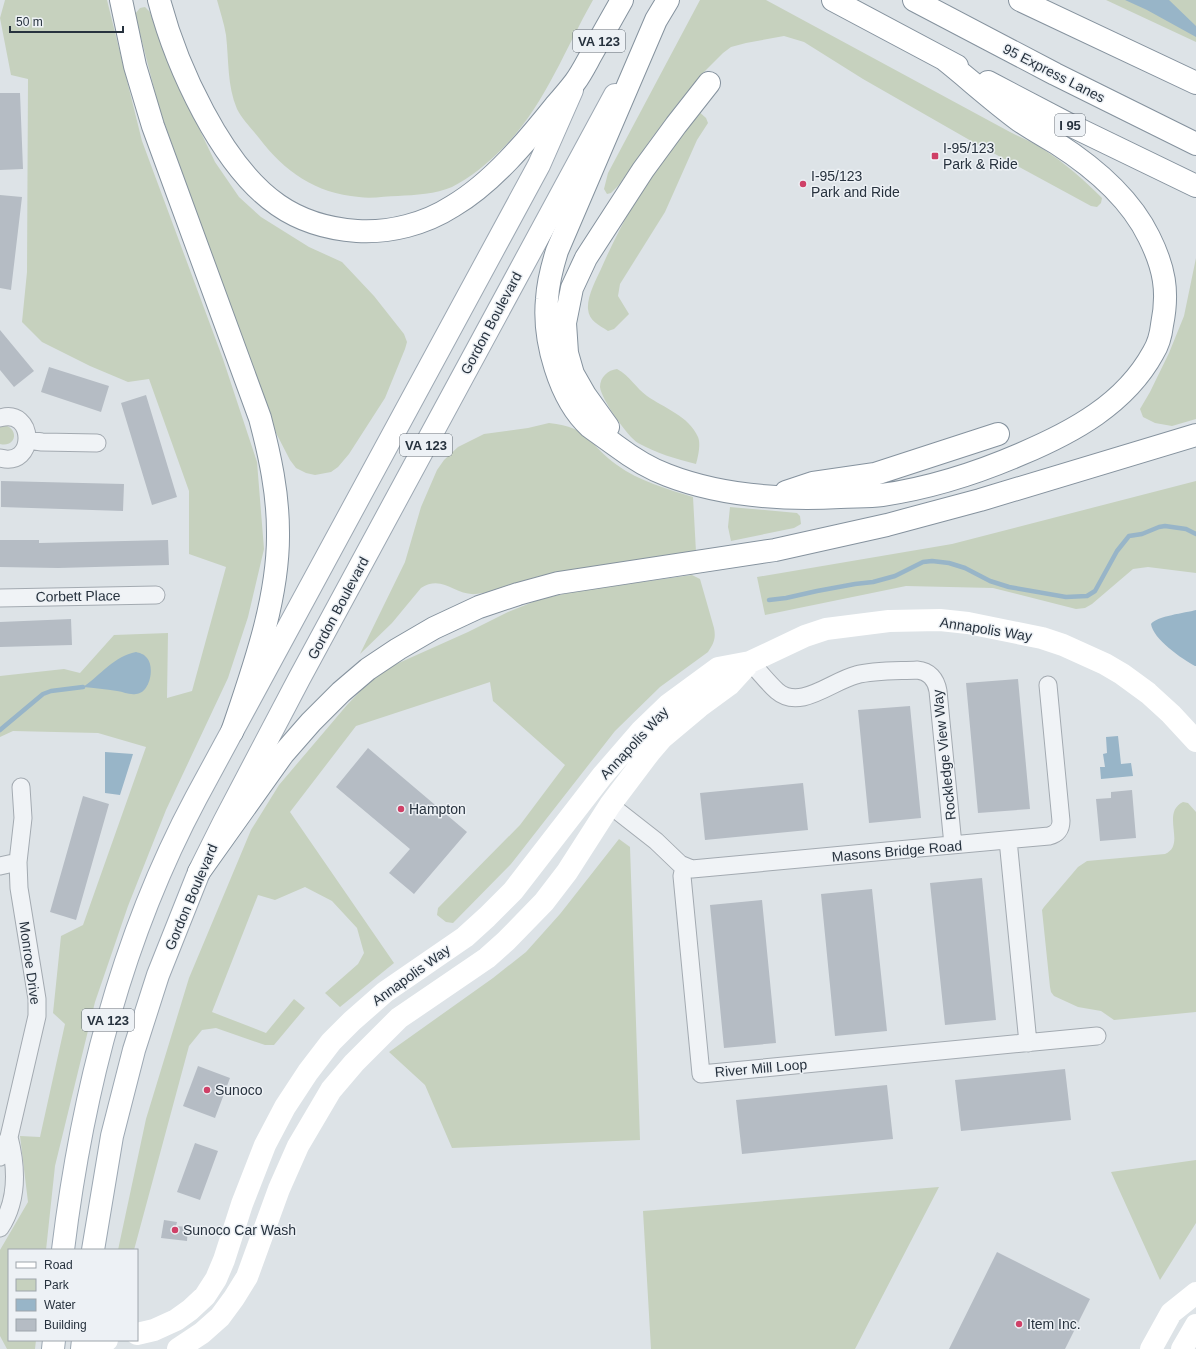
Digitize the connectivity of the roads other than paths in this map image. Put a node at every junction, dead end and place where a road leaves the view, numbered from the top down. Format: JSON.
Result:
{"nodes":[{"id":1,"x":121,"y":0,"type":"edge"},
{"id":2,"x":158,"y":0,"type":"edge"},
{"id":3,"x":622,"y":0,"type":"edge"},
{"id":4,"x":668,"y":0,"type":"edge"},
{"id":5,"x":833,"y":0,"type":"edge"},
{"id":6,"x":914,"y":0,"type":"edge"},
{"id":7,"x":1020,"y":0,"type":"edge"},
{"id":8,"x":656,"y":20,"type":"junction"},
{"id":9,"x":945,"y":60,"type":"junction"},
{"id":10,"x":576,"y":81,"type":"junction"},
{"id":11,"x":1196,"y":82,"type":"edge"},
{"id":12,"x":710,"y":84,"type":"dead end"},
{"id":13,"x":1196,"y":144,"type":"edge"},
{"id":14,"x":1196,"y":186,"type":"edge"},
{"id":15,"x":0,"y":418,"type":"edge"},
{"id":16,"x":998,"y":434,"type":"dead end"},
{"id":17,"x":1196,"y":435,"type":"edge"},
{"id":18,"x":28,"y":440,"type":"junction"},
{"id":19,"x":97,"y":443,"type":"dead end"},
{"id":20,"x":631,"y":457,"type":"junction"},
{"id":21,"x":0,"y":458,"type":"edge"},
{"id":22,"x":774,"y":496,"type":"junction"},
{"id":23,"x":156,"y":595,"type":"dead end"},
{"id":24,"x":0,"y":598,"type":"edge"},
{"id":25,"x":750,"y":662,"type":"junction"},
{"id":26,"x":1048,"y":685,"type":"dead end"},
{"id":27,"x":232,"y":732,"type":"junction"},
{"id":28,"x":1196,"y":740,"type":"edge"},
{"id":29,"x":21,"y":787,"type":"dead end"},
{"id":30,"x":610,"y":805,"type":"junction"},
{"id":31,"x":1008,"y":840,"type":"junction"},
{"id":32,"x":953,"y":845,"type":"junction"},
{"id":33,"x":18,"y":862,"type":"junction"},
{"id":34,"x":0,"y":866,"type":"edge"},
{"id":35,"x":684,"y":867,"type":"junction"},
{"id":36,"x":199,"y":872,"type":"junction"},
{"id":37,"x":1097,"y":1036,"type":"dead end"},
{"id":38,"x":331,"y":1042,"type":"junction"},
{"id":39,"x":1028,"y":1043,"type":"junction"},
{"id":40,"x":354,"y":1063,"type":"junction"},
{"id":41,"x":9,"y":1137,"type":"junction"},
{"id":42,"x":0,"y":1157,"type":"edge"},
{"id":43,"x":243,"y":1202,"type":"junction"},
{"id":44,"x":270,"y":1214,"type":"junction"},
{"id":45,"x":0,"y":1228,"type":"edge"},
{"id":46,"x":62,"y":1249,"type":"edge"},
{"id":47,"x":93,"y":1249,"type":"edge"},
{"id":48,"x":1196,"y":1293,"type":"edge"},
{"id":49,"x":1196,"y":1325,"type":"edge"},
{"id":50,"x":138,"y":1334,"type":"edge"},
{"id":51,"x":103,"y":1341,"type":"edge"},
{"id":52,"x":94,"y":1349,"type":"edge"},
{"id":53,"x":178,"y":1349,"type":"edge"},
{"id":54,"x":1151,"y":1349,"type":"edge"},
{"id":55,"x":1182,"y":1349,"type":"edge"}],
"edges":[{"from":1,"to":27,"type":"main road"},
{"from":2,"to":10,"type":"main road"},
{"from":3,"to":10,"type":"main road","number":"VA 123"},
{"from":4,"to":8,"type":"main road","name":"Gordon Boulevard","number":"VA 123"},
{"from":5,"to":9,"type":"main road","number":"I 95"},
{"from":6,"to":13,"type":"main road","name":"95 Express Lanes"},
{"from":7,"to":11,"type":"main road"},
{"from":8,"to":20,"type":"main road"},
{"from":8,"to":36,"type":"main road","name":"Gordon Boulevard","number":"VA 123"},
{"from":9,"to":14,"type":"main road","number":"I 95"},
{"from":9,"to":22,"type":"main road"},
{"from":10,"to":27,"type":"main road","number":"VA 123"},
{"from":12,"to":20,"type":"main road"},
{"from":15,"to":18,"type":"street"},
{"from":16,"to":22,"type":"main road"},
{"from":17,"to":36,"type":"main road"},
{"from":18,"to":19,"type":"street"},
{"from":18,"to":21,"type":"street"},
{"from":20,"to":22,"type":"main road"},
{"from":23,"to":24,"type":"street","name":"Corbett Place"},
{"from":25,"to":28,"type":"main road","name":"Annapolis Way"},
{"from":25,"to":30,"type":"main road","name":"Annapolis Way"},
{"from":25,"to":32,"type":"street","name":"Rockledge View Way"},
{"from":25,"to":38,"type":"main road","name":"Annapolis Way"},
{"from":26,"to":31,"type":"street","name":"Masons Bridge Road"},
{"from":27,"to":46,"type":"main road","number":"VA 123"},
{"from":29,"to":33,"type":"street","name":"Monroe Drive"},
{"from":30,"to":35,"type":"street"},
{"from":30,"to":40,"type":"main road","name":"Annapolis Way"},
{"from":31,"to":32,"type":"street","name":"Masons Bridge Road"},
{"from":31,"to":39,"type":"street"},
{"from":32,"to":35,"type":"street","name":"Masons Bridge Road"},
{"from":33,"to":34,"type":"street"},
{"from":33,"to":41,"type":"street","name":"Monroe Drive"},
{"from":35,"to":39,"type":"street","name":"River Mill Loop"},
{"from":36,"to":47,"type":"main road","name":"Gordon Boulevard","number":"VA 123"},
{"from":37,"to":39,"type":"street","name":"River Mill Loop"},
{"from":38,"to":40,"type":"main road"},
{"from":38,"to":43,"type":"main road","name":"Annapolis Way"},
{"from":40,"to":44,"type":"main road","name":"Annapolis Way"},
{"from":41,"to":42,"type":"street","name":"Monroe Drive"},
{"from":41,"to":45,"type":"street","name":"Monroe Drive"},
{"from":43,"to":44,"type":"main road"},
{"from":43,"to":50,"type":"main road","name":"Annapolis Way"},
{"from":44,"to":53,"type":"main road","name":"Annapolis Way"},
{"from":48,"to":54,"type":"main road"},
{"from":49,"to":55,"type":"main road"},
{"from":51,"to":52,"type":"main road"}]}
